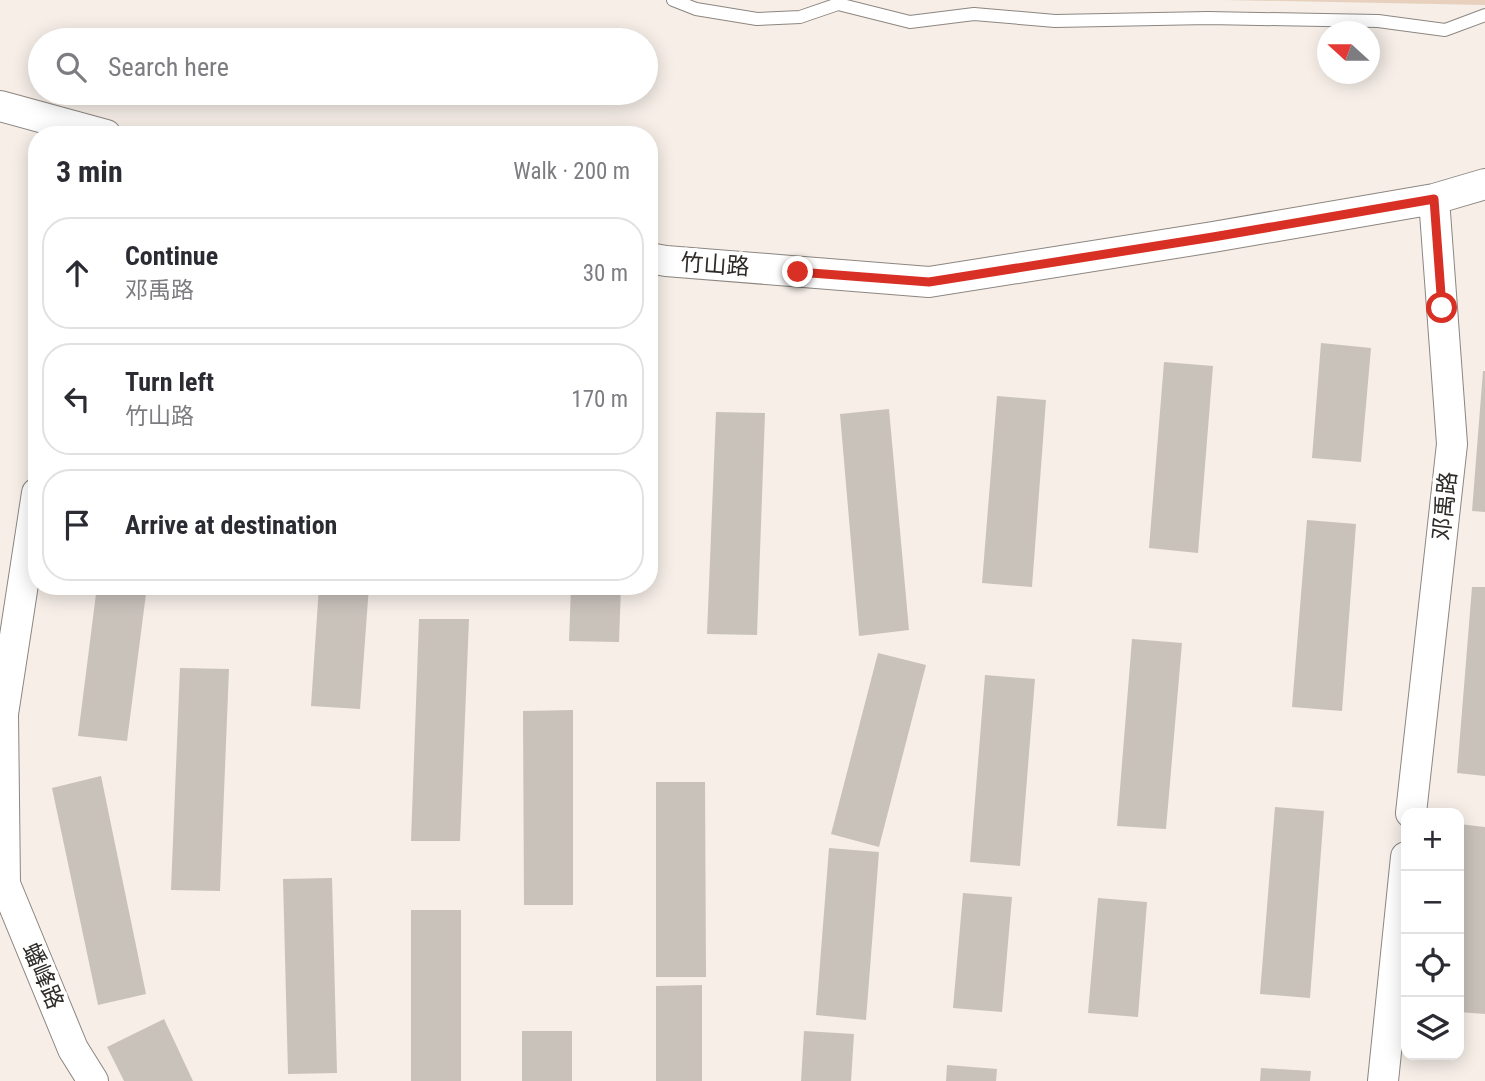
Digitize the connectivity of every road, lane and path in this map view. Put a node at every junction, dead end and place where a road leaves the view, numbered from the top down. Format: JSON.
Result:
{"nodes":[{"id":1,"x":673,"y":0,"type":"edge"},
{"id":2,"x":1485,"y":15,"type":"edge"},
{"id":3,"x":0,"y":106,"type":"edge"},
{"id":4,"x":74,"y":126,"type":"edge"},
{"id":5,"x":1485,"y":184,"type":"edge"},
{"id":6,"x":1434,"y":199,"type":"junction"},
{"id":7,"x":658,"y":259,"type":"edge"},
{"id":8,"x":28,"y":552,"type":"edge"},
{"id":9,"x":1412,"y":808,"type":"edge"},
{"id":10,"x":1405,"y":871,"type":"edge"},
{"id":11,"x":93,"y":1081,"type":"edge"},
{"id":12,"x":1383,"y":1081,"type":"edge"}],
"edges":[{"from":1,"to":2,"type":"lane"},
{"from":3,"to":4,"type":"street"},
{"from":5,"to":6,"type":"street","name":"竹山路"},
{"from":6,"to":7,"type":"street","name":"竹山路"},
{"from":6,"to":9,"type":"street","name":"邓禹路"},
{"from":8,"to":11,"type":"street","name":"蟠峰路"},
{"from":10,"to":12,"type":"street"}]}
